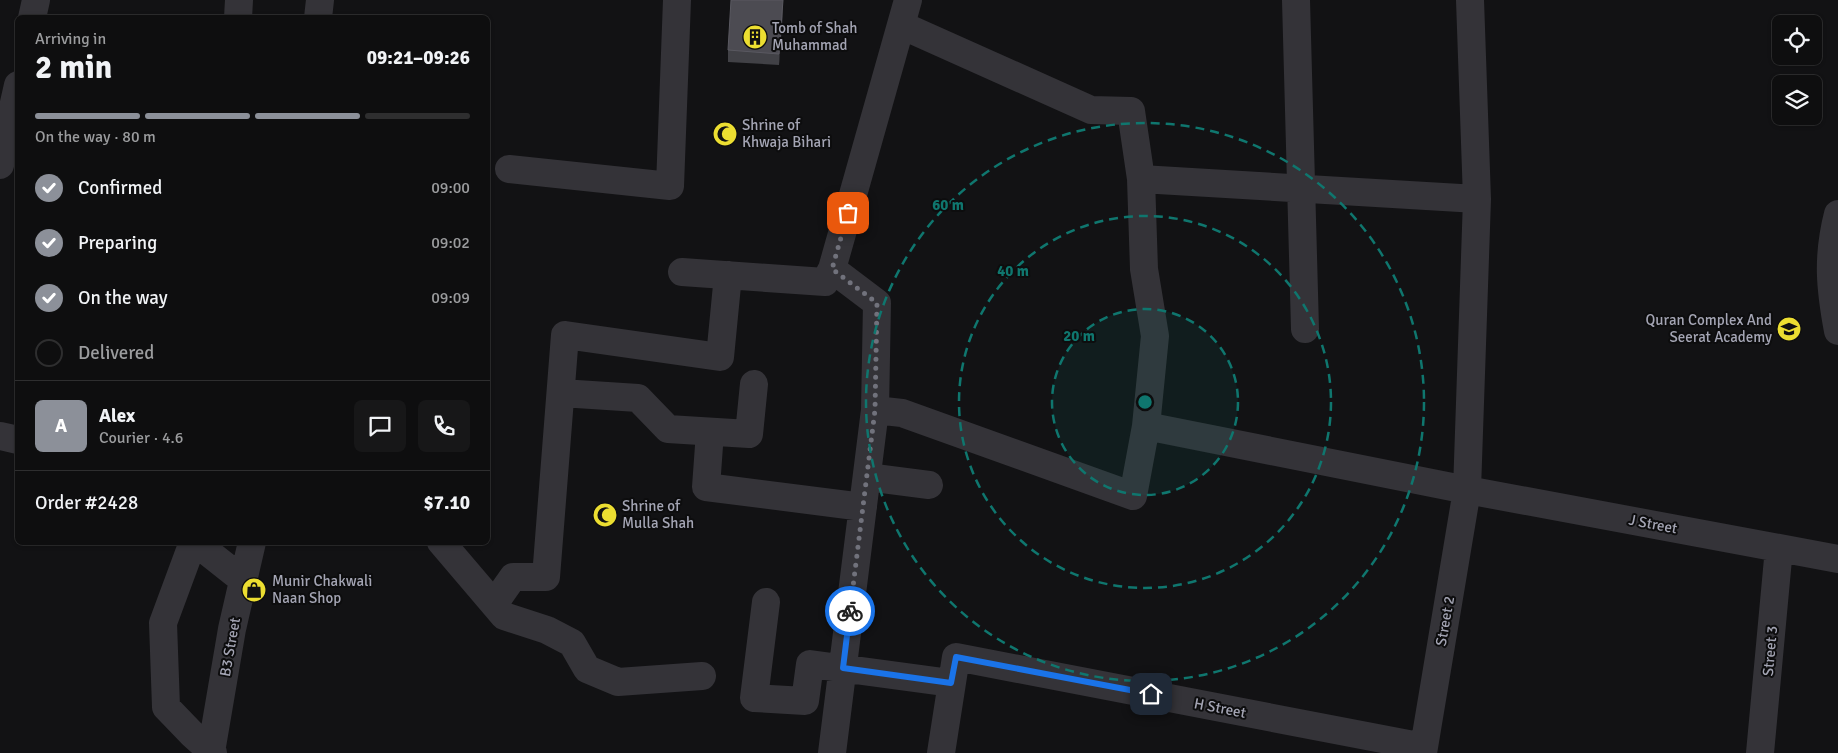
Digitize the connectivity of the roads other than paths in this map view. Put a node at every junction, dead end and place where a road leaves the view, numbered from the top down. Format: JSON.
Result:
{"nodes":[{"id":1,"x":36,"y":0,"type":"edge"},
{"id":2,"x":239,"y":0,"type":"edge"},
{"id":3,"x":320,"y":0,"type":"edge"},
{"id":4,"x":677,"y":0,"type":"edge"},
{"id":5,"x":1296,"y":0,"type":"edge"},
{"id":6,"x":1470,"y":0,"type":"edge"},
{"id":7,"x":905,"y":12,"type":"edge"},
{"id":8,"x":33,"y":15,"type":"edge"},
{"id":9,"x":238,"y":15,"type":"edge"},
{"id":10,"x":318,"y":15,"type":"edge"},
{"id":11,"x":15,"y":94,"type":"edge"},
{"id":12,"x":4,"y":129,"type":"edge"},
{"id":13,"x":0,"y":165,"type":"edge"},
{"id":14,"x":509,"y":170,"type":"dead end"},
{"id":15,"x":1141,"y":179,"type":"junction"},
{"id":16,"x":1301,"y":188,"type":"junction"},
{"id":17,"x":1477,"y":199,"type":"junction"},
{"id":18,"x":1838,"y":214,"type":"edge"},
{"id":19,"x":832,"y":269,"type":"junction"},
{"id":20,"x":682,"y":272,"type":"dead end"},
{"id":21,"x":728,"y":275,"type":"junction"},
{"id":22,"x":1305,"y":330,"type":"dead end"},
{"id":23,"x":1838,"y":331,"type":"edge"},
{"id":24,"x":754,"y":384,"type":"dead end"},
{"id":25,"x":561,"y":393,"type":"junction"},
{"id":26,"x":875,"y":410,"type":"junction"},
{"id":27,"x":1146,"y":426,"type":"junction"},
{"id":28,"x":710,"y":432,"type":"junction"},
{"id":29,"x":0,"y":436,"type":"edge"},
{"id":30,"x":15,"y":439,"type":"edge"},
{"id":31,"x":867,"y":477,"type":"junction"},
{"id":32,"x":929,"y":485,"type":"dead end"},
{"id":33,"x":1467,"y":490,"type":"junction"},
{"id":34,"x":863,"y":507,"type":"junction"},
{"id":35,"x":193,"y":545,"type":"edge"},
{"id":36,"x":198,"y":545,"type":"edge"},
{"id":37,"x":251,"y":545,"type":"edge"},
{"id":38,"x":444,"y":545,"type":"edge"},
{"id":39,"x":1779,"y":548,"type":"junction"},
{"id":40,"x":1838,"y":559,"type":"edge"},
{"id":41,"x":243,"y":580,"type":"junction"},
{"id":42,"x":766,"y":602,"type":"dead end"},
{"id":43,"x":494,"y":604,"type":"junction"},
{"id":44,"x":843,"y":668,"type":"junction"},
{"id":45,"x":954,"y":670,"type":"junction"},
{"id":46,"x":702,"y":676,"type":"dead end"},
{"id":47,"x":1424,"y":750,"type":"edge"},
{"id":48,"x":210,"y":753,"type":"edge"},
{"id":49,"x":832,"y":753,"type":"edge"},
{"id":50,"x":941,"y":753,"type":"edge"},
{"id":51,"x":1760,"y":753,"type":"edge"}],
"edges":[{"from":1,"to":8,"type":"street"},
{"from":2,"to":9,"type":"street"},
{"from":3,"to":10,"type":"street"},
{"from":4,"to":14,"type":"street"},
{"from":5,"to":16,"type":"street"},
{"from":6,"to":17,"type":"street","name":"Street 2"},
{"from":7,"to":15,"type":"street"},
{"from":7,"to":19,"type":"street"},
{"from":11,"to":12,"type":"street"},
{"from":12,"to":13,"type":"street"},
{"from":15,"to":16,"type":"street"},
{"from":15,"to":27,"type":"street"},
{"from":16,"to":17,"type":"street"},
{"from":16,"to":22,"type":"street"},
{"from":17,"to":33,"type":"street","name":"Street 2"},
{"from":18,"to":23,"type":"street"},
{"from":19,"to":21,"type":"street"},
{"from":19,"to":26,"type":"street"},
{"from":20,"to":21,"type":"street"},
{"from":21,"to":25,"type":"street"},
{"from":24,"to":28,"type":"street"},
{"from":25,"to":28,"type":"street"},
{"from":25,"to":43,"type":"street"},
{"from":26,"to":27,"type":"street"},
{"from":26,"to":31,"type":"street"},
{"from":27,"to":33,"type":"street","name":"J Street"},
{"from":28,"to":34,"type":"street"},
{"from":29,"to":30,"type":"street"},
{"from":31,"to":32,"type":"street"},
{"from":31,"to":34,"type":"street"},
{"from":33,"to":39,"type":"street","name":"J Street"},
{"from":33,"to":47,"type":"street","name":"Street 2"},
{"from":34,"to":44,"type":"street"},
{"from":35,"to":48,"type":"street"},
{"from":36,"to":41,"type":"street"},
{"from":37,"to":41,"type":"street","name":"B3 Street"},
{"from":38,"to":43,"type":"street"},
{"from":39,"to":40,"type":"street","name":"J Street"},
{"from":39,"to":51,"type":"street","name":"Street 3"},
{"from":41,"to":48,"type":"street","name":"B3 Street"},
{"from":42,"to":44,"type":"street","name":"H Street"},
{"from":43,"to":46,"type":"street"},
{"from":44,"to":45,"type":"street","name":"H Street"},
{"from":44,"to":49,"type":"street"},
{"from":45,"to":47,"type":"street","name":"H Street"},
{"from":45,"to":50,"type":"street"}]}
